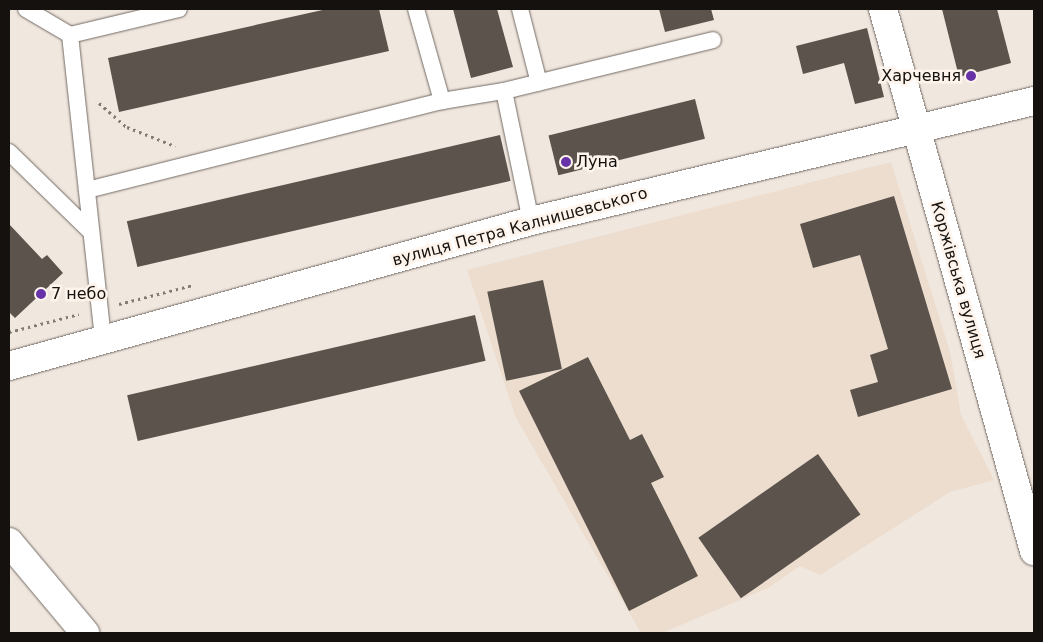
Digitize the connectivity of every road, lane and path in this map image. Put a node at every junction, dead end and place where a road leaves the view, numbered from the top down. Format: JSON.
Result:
{"nodes":[{"id":1,"x":26,"y":9,"type":"edge"},
{"id":2,"x":179,"y":9,"type":"edge"},
{"id":3,"x":416,"y":9,"type":"edge"},
{"id":4,"x":520,"y":9,"type":"edge"},
{"id":5,"x":883,"y":9,"type":"edge"},
{"id":6,"x":127,"y":16,"type":"edge"},
{"id":7,"x":70,"y":36,"type":"junction"},
{"id":8,"x":713,"y":40,"type":"dead end"},
{"id":9,"x":539,"y":83,"type":"junction"},
{"id":10,"x":504,"y":91,"type":"junction"},
{"id":11,"x":96,"y":95,"type":"dead end"},
{"id":12,"x":442,"y":101,"type":"junction"},
{"id":13,"x":1034,"y":102,"type":"edge"},
{"id":14,"x":916,"y":130,"type":"junction"},
{"id":15,"x":9,"y":152,"type":"edge"},
{"id":16,"x":210,"y":159,"type":"junction"},
{"id":17,"x":87,"y":190,"type":"junction"},
{"id":18,"x":531,"y":221,"type":"junction"},
{"id":19,"x":91,"y":232,"type":"junction"},
{"id":20,"x":103,"y":340,"type":"junction"},
{"id":21,"x":9,"y":366,"type":"edge"},
{"id":22,"x":9,"y":542,"type":"edge"},
{"id":23,"x":1034,"y":550,"type":"edge"},
{"id":24,"x":85,"y":633,"type":"edge"}],
"edges":[{"from":1,"to":7,"type":"lane"},
{"from":2,"to":6,"type":"lane"},
{"from":3,"to":12,"type":"lane"},
{"from":4,"to":9,"type":"lane"},
{"from":5,"to":14,"type":"street","name":"Коржівська вулиця"},
{"from":6,"to":7,"type":"lane"},
{"from":7,"to":17,"type":"lane"},
{"from":8,"to":9,"type":"lane"},
{"from":9,"to":10,"type":"lane"},
{"from":10,"to":12,"type":"lane"},
{"from":10,"to":18,"type":"lane"},
{"from":11,"to":16,"type":"path"},
{"from":12,"to":16,"type":"lane"},
{"from":13,"to":14,"type":"street","name":"вулиця Петра Калнишевського"},
{"from":14,"to":18,"type":"street","name":"вулиця Петра Калнишевського"},
{"from":14,"to":23,"type":"street","name":"Коржівська вулиця"},
{"from":15,"to":19,"type":"lane"},
{"from":16,"to":17,"type":"lane"},
{"from":17,"to":19,"type":"lane"},
{"from":18,"to":20,"type":"street","name":"вулиця Петра Калнишевського"},
{"from":19,"to":20,"type":"lane"},
{"from":20,"to":21,"type":"street","name":"вулиця Петра Калнишевського"},
{"from":22,"to":24,"type":"street"}]}
